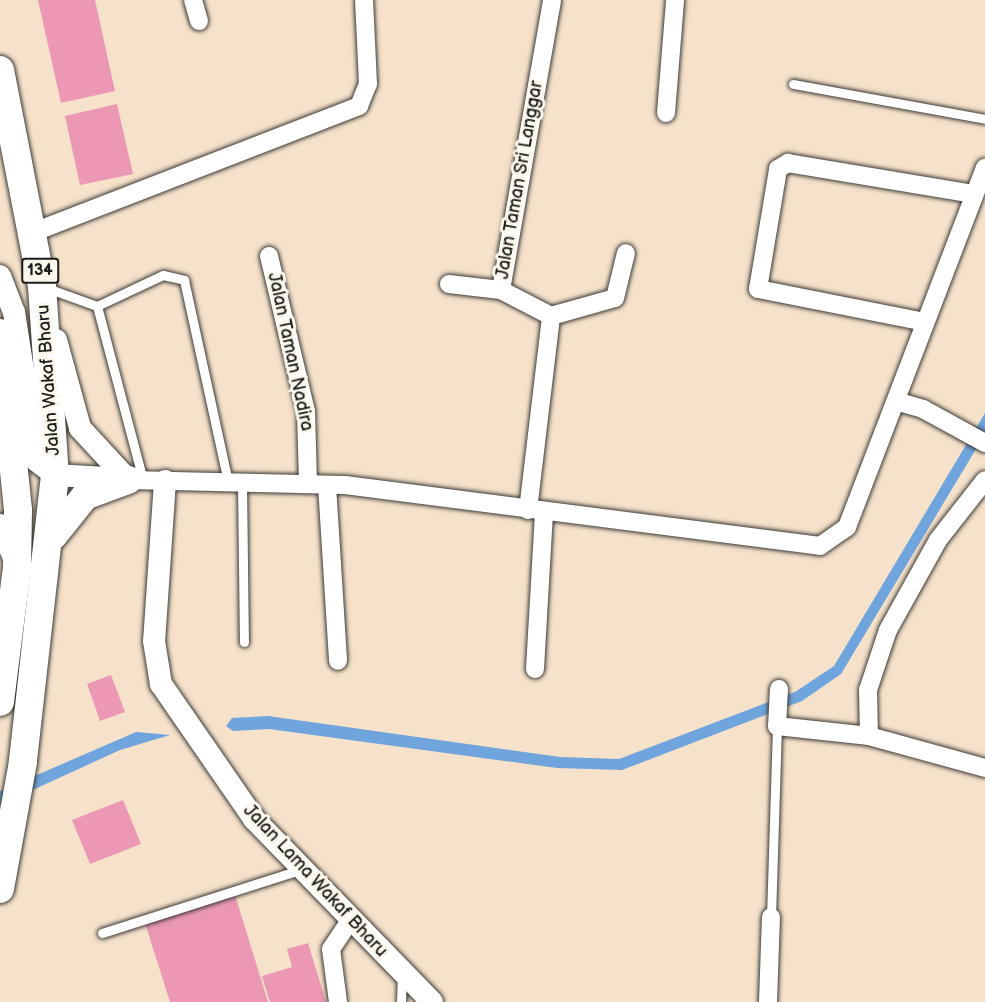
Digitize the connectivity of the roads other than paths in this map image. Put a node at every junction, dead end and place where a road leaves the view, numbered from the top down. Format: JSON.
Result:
{"nodes":[{"id":1,"x":193,"y":0,"type":"edge"},
{"id":2,"x":364,"y":0,"type":"edge"},
{"id":3,"x":552,"y":0,"type":"edge"},
{"id":4,"x":675,"y":0,"type":"edge"},
{"id":5,"x":200,"y":21,"type":"dead end"},
{"id":6,"x":0,"y":70,"type":"edge"},
{"id":7,"x":793,"y":84,"type":"dead end"},
{"id":8,"x":666,"y":113,"type":"dead end"},
{"id":9,"x":985,"y":119,"type":"edge"},
{"id":10,"x":985,"y":168,"type":"edge"},
{"id":11,"x":974,"y":194,"type":"junction"},
{"id":12,"x":34,"y":232,"type":"junction"},
{"id":13,"x":626,"y":253,"type":"dead end"},
{"id":14,"x":269,"y":256,"type":"dead end"},
{"id":15,"x":0,"y":276,"type":"edge"},
{"id":16,"x":448,"y":284,"type":"dead end"},
{"id":17,"x":42,"y":286,"type":"junction"},
{"id":18,"x":501,"y":290,"type":"junction"},
{"id":19,"x":97,"y":306,"type":"junction"},
{"id":20,"x":551,"y":316,"type":"junction"},
{"id":21,"x":925,"y":322,"type":"junction"},
{"id":22,"x":1,"y":349,"type":"edge"},
{"id":23,"x":898,"y":402,"type":"junction"},
{"id":24,"x":985,"y":443,"type":"edge"},
{"id":25,"x":55,"y":475,"type":"junction"},
{"id":26,"x":145,"y":480,"type":"junction"},
{"id":27,"x":985,"y":480,"type":"edge"},
{"id":28,"x":235,"y":482,"type":"junction"},
{"id":29,"x":317,"y":484,"type":"junction"},
{"id":30,"x":536,"y":511,"type":"junction"},
{"id":31,"x":0,"y":525,"type":"edge"},
{"id":32,"x":51,"y":541,"type":"junction"},
{"id":33,"x":17,"y":567,"type":"junction"},
{"id":34,"x":244,"y":642,"type":"dead end"},
{"id":35,"x":338,"y":661,"type":"dead end"},
{"id":36,"x":535,"y":669,"type":"dead end"},
{"id":37,"x":0,"y":702,"type":"edge"},
{"id":38,"x":777,"y":707,"type":"joint"},
{"id":39,"x":869,"y":736,"type":"junction"},
{"id":40,"x":985,"y":768,"type":"edge"},
{"id":41,"x":300,"y":870,"type":"junction"},
{"id":42,"x":0,"y":889,"type":"edge"},
{"id":43,"x":771,"y":917,"type":"joint"},
{"id":44,"x":350,"y":921,"type":"junction"},
{"id":45,"x":102,"y":933,"type":"dead end"},
{"id":46,"x":403,"y":973,"type":"junction"},
{"id":47,"x":338,"y":1002,"type":"edge"},
{"id":48,"x":401,"y":1002,"type":"edge"},
{"id":49,"x":432,"y":1002,"type":"edge"},
{"id":50,"x":768,"y":1002,"type":"edge"}],
"edges":[{"from":1,"to":5,"type":"street"},
{"from":2,"to":12,"type":"street"},
{"from":3,"to":18,"type":"street","name":"Jalan Taman Sri Langgar"},
{"from":4,"to":8,"type":"street"},
{"from":6,"to":12,"type":"main road","name":"Jalan Wakaf Bharu","number":"134"},
{"from":7,"to":9,"type":"lane"},
{"from":10,"to":11,"type":"street"},
{"from":11,"to":21,"type":"street"},
{"from":11,"to":21,"type":"street"},
{"from":12,"to":17,"type":"main road","name":"Jalan Wakaf Bharu","number":"134"},
{"from":13,"to":20,"type":"street"},
{"from":14,"to":29,"type":"street","name":"Jalan Taman Nadira"},
{"from":15,"to":25,"type":"street"},
{"from":16,"to":18,"type":"street"},
{"from":17,"to":19,"type":"lane"},
{"from":17,"to":25,"type":"main road","name":"Jalan Wakaf Bharu","number":"134"},
{"from":17,"to":26,"type":"street","name":"Jalan Wakaf Bharu","number":"134"},
{"from":18,"to":20,"type":"street","name":"Jalan Taman Sri Langgar"},
{"from":19,"to":26,"type":"lane"},
{"from":19,"to":28,"type":"lane"},
{"from":20,"to":30,"type":"street"},
{"from":21,"to":23,"type":"street"},
{"from":22,"to":33,"type":"main road"},
{"from":23,"to":24,"type":"street"},
{"from":23,"to":30,"type":"street"},
{"from":25,"to":26,"type":"street"},
{"from":25,"to":32,"type":"main road","name":"Jalan Wakaf Bharu"},
{"from":26,"to":28,"type":"street"},
{"from":26,"to":32,"type":"main road"},
{"from":26,"to":41,"type":"street","name":"Jalan Lama Wakaf Bharu"},
{"from":27,"to":39,"type":"street"},
{"from":28,"to":29,"type":"street"},
{"from":28,"to":34,"type":"lane"},
{"from":29,"to":30,"type":"street"},
{"from":29,"to":35,"type":"street","name":"Jalan Taman Nadira"},
{"from":30,"to":36,"type":"street"},
{"from":31,"to":33,"type":"street"},
{"from":32,"to":42,"type":"main road","name":"Jalan Wakaf Bharu"},
{"from":33,"to":37,"type":"main road"},
{"from":38,"to":39,"type":"street"},
{"from":38,"to":43,"type":"lane"},
{"from":39,"to":40,"type":"street"},
{"from":41,"to":44,"type":"street","name":"Jalan Lama Wakaf Bharu"},
{"from":41,"to":45,"type":"lane"},
{"from":43,"to":50,"type":"street"},
{"from":44,"to":46,"type":"street","name":"Jalan Lama Wakaf Bharu"},
{"from":44,"to":47,"type":"street"},
{"from":46,"to":48,"type":"lane"},
{"from":46,"to":49,"type":"street","name":"Jalan Lama Wakaf Bharu"}]}
